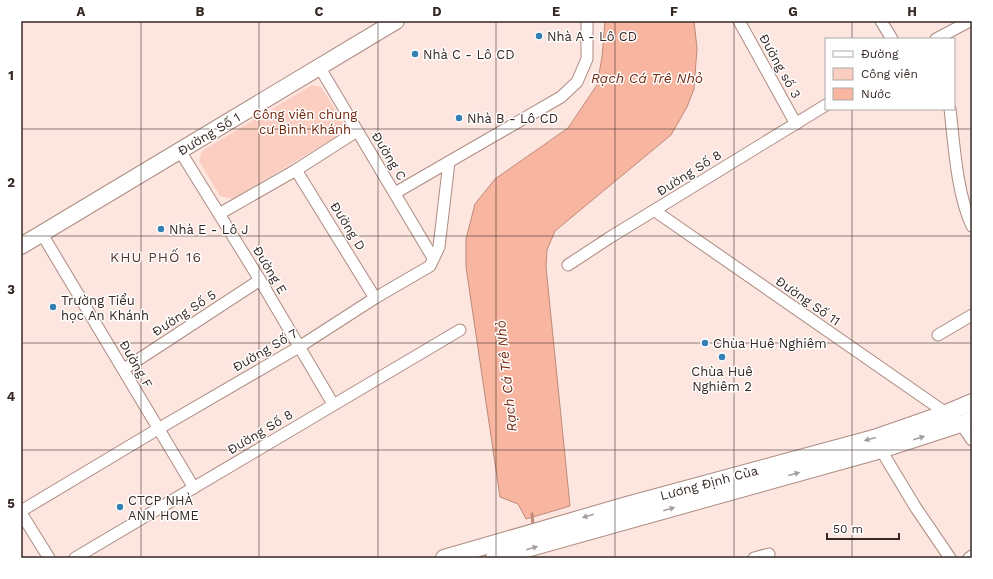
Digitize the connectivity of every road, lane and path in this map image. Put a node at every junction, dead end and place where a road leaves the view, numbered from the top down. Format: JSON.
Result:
{"nodes":[{"id":1,"x":396,"y":21,"type":"edge"},
{"id":2,"x":587,"y":21,"type":"edge"},
{"id":3,"x":739,"y":21,"type":"edge"},
{"id":4,"x":881,"y":21,"type":"edge"},
{"id":5,"x":963,"y":23,"type":"edge"},
{"id":6,"x":891,"y":38,"type":"edge"},
{"id":7,"x":938,"y":38,"type":"edge"},
{"id":8,"x":320,"y":68,"type":"junction"},
{"id":9,"x":825,"y":107,"type":"edge"},
{"id":10,"x":950,"y":110,"type":"edge"},
{"id":11,"x":796,"y":124,"type":"junction"},
{"id":12,"x":357,"y":131,"type":"junction"},
{"id":13,"x":180,"y":151,"type":"junction"},
{"id":14,"x":449,"y":162,"type":"junction"},
{"id":15,"x":296,"y":170,"type":"junction"},
{"id":16,"x":395,"y":193,"type":"junction"},
{"id":17,"x":655,"y":211,"type":"junction"},
{"id":18,"x":219,"y":214,"type":"junction"},
{"id":19,"x":972,"y":226,"type":"edge"},
{"id":20,"x":42,"y":234,"type":"junction"},
{"id":21,"x":21,"y":246,"type":"edge"},
{"id":22,"x":433,"y":258,"type":"junction"},
{"id":23,"x":568,"y":265,"type":"dead end"},
{"id":24,"x":260,"y":280,"type":"junction"},
{"id":25,"x":375,"y":298,"type":"junction"},
{"id":26,"x":972,"y":315,"type":"edge"},
{"id":27,"x":460,"y":330,"type":"dead end"},
{"id":28,"x":938,"y":335,"type":"dead end"},
{"id":29,"x":299,"y":347,"type":"junction"},
{"id":30,"x":124,"y":369,"type":"junction"},
{"id":31,"x":972,"y":402,"type":"edge"},
{"id":32,"x":333,"y":404,"type":"junction"},
{"id":33,"x":946,"y":413,"type":"junction"},
{"id":34,"x":966,"y":421,"type":"edge"},
{"id":35,"x":158,"y":429,"type":"junction"},
{"id":36,"x":972,"y":440,"type":"edge"},
{"id":37,"x":881,"y":450,"type":"junction"},
{"id":38,"x":194,"y":488,"type":"junction"},
{"id":39,"x":21,"y":512,"type":"edge"},
{"id":40,"x":628,"y":513,"type":"junction"},
{"id":41,"x":769,"y":554,"type":"dead end"},
{"id":42,"x":972,"y":556,"type":"edge"},
{"id":43,"x":49,"y":558,"type":"edge"},
{"id":44,"x":75,"y":558,"type":"edge"},
{"id":45,"x":444,"y":558,"type":"edge"},
{"id":46,"x":494,"y":558,"type":"edge"},
{"id":47,"x":754,"y":558,"type":"edge"},
{"id":48,"x":950,"y":558,"type":"edge"},
{"id":49,"x":969,"y":558,"type":"edge"}],
"edges":[{"from":1,"to":8,"type":"main road","name":"Đường Số 1"},
{"from":2,"to":14,"type":"street"},
{"from":3,"to":11,"type":"street","name":"Đường số 3"},
{"from":4,"to":6,"type":"street"},
{"from":5,"to":7,"type":"street"},
{"from":8,"to":12,"type":"street","name":"Đường C"},
{"from":8,"to":13,"type":"main road","name":"Đường Số 1"},
{"from":9,"to":11,"type":"street","name":"Đường Số 8"},
{"from":10,"to":19,"type":"street"},
{"from":11,"to":17,"type":"street","name":"Đường Số 8"},
{"from":12,"to":15,"type":"street"},
{"from":12,"to":16,"type":"street","name":"Đường C"},
{"from":13,"to":18,"type":"street","name":"Đường E"},
{"from":13,"to":20,"type":"main road","name":"Đường Số 1"},
{"from":14,"to":16,"type":"street"},
{"from":14,"to":22,"type":"street","name":"Đường Số 7"},
{"from":15,"to":18,"type":"street"},
{"from":15,"to":25,"type":"street","name":"Đường D"},
{"from":16,"to":22,"type":"street","name":"Đường C"},
{"from":17,"to":23,"type":"street","name":"Đường Số 8"},
{"from":17,"to":33,"type":"street","name":"Đường Số 11"},
{"from":18,"to":24,"type":"street","name":"Đường E"},
{"from":20,"to":21,"type":"main road","name":"Đường Số 1"},
{"from":20,"to":30,"type":"street","name":"Đường F"},
{"from":22,"to":25,"type":"street","name":"Đường Số 7"},
{"from":24,"to":29,"type":"street","name":"Đường E"},
{"from":24,"to":30,"type":"street","name":"Đường Số 5"},
{"from":25,"to":29,"type":"street","name":"Đường Số 7"},
{"from":26,"to":28,"type":"street"},
{"from":27,"to":32,"type":"street","name":"Đường Số 8"},
{"from":29,"to":32,"type":"street","name":"Đường E"},
{"from":29,"to":35,"type":"street","name":"Đường Số 7"},
{"from":30,"to":35,"type":"street","name":"Đường F"},
{"from":31,"to":33,"type":"main road","name":"Lương Định Của"},
{"from":32,"to":38,"type":"street","name":"Đường Số 8"},
{"from":33,"to":34,"type":"street","name":"Đường Số 11"},
{"from":33,"to":40,"type":"main road","name":"Lương Định Của","one_way":true},
{"from":34,"to":36,"type":"street"},
{"from":37,"to":34,"type":"main road","name":"Lương Định Của","one_way":true},
{"from":35,"to":38,"type":"street","name":"Đường F"},
{"from":35,"to":39,"type":"street","name":"Đường Số 7"},
{"from":40,"to":37,"type":"main road","name":"Lương Định Của","one_way":true},
{"from":37,"to":48,"type":"street"},
{"from":38,"to":44,"type":"street","name":"Đường Số 8"},
{"from":39,"to":43,"type":"street"},
{"from":40,"to":45,"type":"main road","name":"Lương Định Của","one_way":true},
{"from":46,"to":40,"type":"main road","name":"Lương Định Của","one_way":true},
{"from":41,"to":47,"type":"street"},
{"from":42,"to":49,"type":"street"}]}
